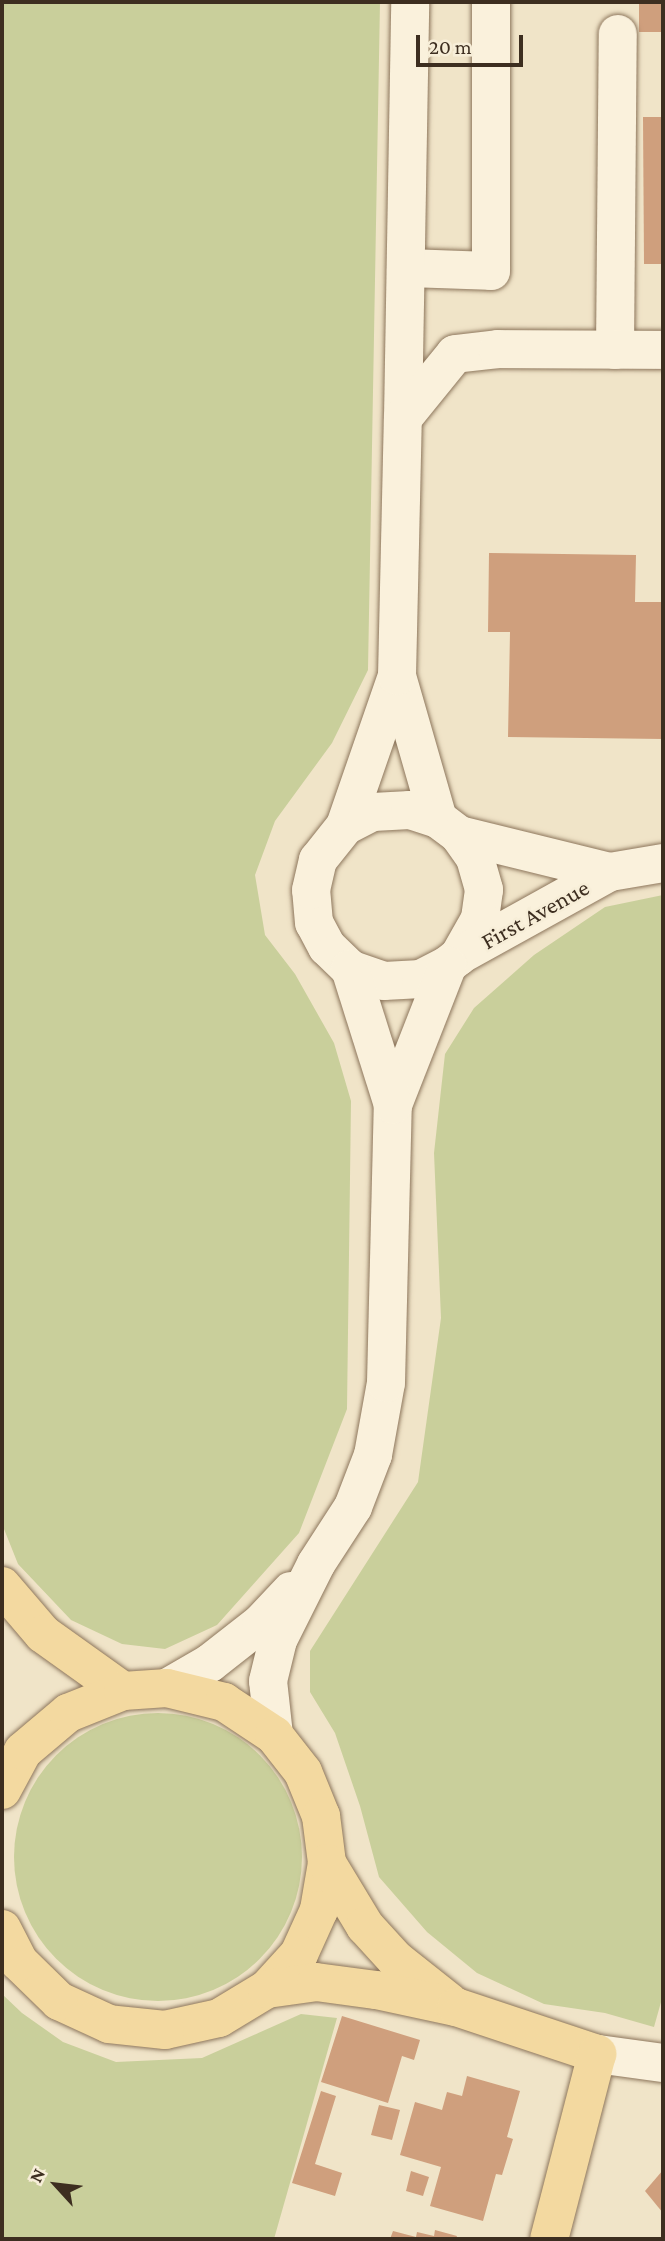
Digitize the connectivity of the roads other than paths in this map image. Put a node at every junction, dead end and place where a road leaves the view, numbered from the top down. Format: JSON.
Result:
{"nodes":[{"id":1,"x":410,"y":2,"type":"edge"},
{"id":2,"x":491,"y":2,"type":"edge"},
{"id":3,"x":618,"y":34,"type":"dead end"},
{"id":4,"x":406,"y":268,"type":"junction"},
{"id":5,"x":615,"y":350,"type":"junction"},
{"id":6,"x":663,"y":350,"type":"edge"},
{"id":7,"x":403,"y":418,"type":"junction"},
{"id":8,"x":397,"y":676,"type":"junction"},
{"id":9,"x":345,"y":826,"type":"junction"},
{"id":10,"x":448,"y":827,"type":"junction"},
{"id":11,"x":663,"y":863,"type":"edge"},
{"id":12,"x":610,"y":872,"type":"junction"},
{"id":13,"x":454,"y":961,"type":"junction"},
{"id":14,"x":350,"y":969,"type":"junction"},
{"id":15,"x":393,"y":1105,"type":"junction"},
{"id":16,"x":316,"y":1564,"type":"junction"},
{"id":17,"x":2,"y":1586,"type":"edge"},
{"id":18,"x":167,"y":1688,"type":"junction"},
{"id":19,"x":123,"y":1691,"type":"junction"},
{"id":20,"x":274,"y":1735,"type":"junction"},
{"id":21,"x":2,"y":1790,"type":"edge"},
{"id":22,"x":327,"y":1863,"type":"junction"},
{"id":23,"x":2,"y":1929,"type":"edge"},
{"id":24,"x":267,"y":1989,"type":"junction"},
{"id":25,"x":456,"y":2007,"type":"junction"},
{"id":26,"x":597,"y":2054,"type":"junction"},
{"id":27,"x":663,"y":2063,"type":"edge"},
{"id":28,"x":549,"y":2239,"type":"edge"}],
"edges":[{"from":1,"to":4,"type":"street"},
{"from":2,"to":4,"type":"street"},
{"from":3,"to":5,"type":"street"},
{"from":4,"to":7,"type":"street"},
{"from":5,"to":6,"type":"street"},
{"from":5,"to":7,"type":"street"},
{"from":7,"to":8,"type":"street"},
{"from":8,"to":9,"type":"street"},
{"from":8,"to":10,"type":"street"},
{"from":9,"to":10,"type":"street"},
{"from":9,"to":14,"type":"street"},
{"from":10,"to":12,"type":"street","name":"First Avenue"},
{"from":10,"to":13,"type":"street"},
{"from":11,"to":12,"type":"street","name":"First Avenue"},
{"from":12,"to":13,"type":"street","name":"First Avenue"},
{"from":13,"to":14,"type":"street"},
{"from":13,"to":15,"type":"street"},
{"from":14,"to":15,"type":"street"},
{"from":15,"to":16,"type":"street"},
{"from":16,"to":18,"type":"street"},
{"from":16,"to":20,"type":"street"},
{"from":17,"to":19,"type":"main road"},
{"from":18,"to":19,"type":"main road"},
{"from":18,"to":20,"type":"main road"},
{"from":19,"to":21,"type":"main road"},
{"from":20,"to":22,"type":"main road"},
{"from":22,"to":24,"type":"main road"},
{"from":22,"to":25,"type":"main road"},
{"from":23,"to":24,"type":"main road"},
{"from":24,"to":25,"type":"main road"},
{"from":25,"to":26,"type":"main road"},
{"from":26,"to":27,"type":"street"},
{"from":26,"to":28,"type":"main road"}]}
